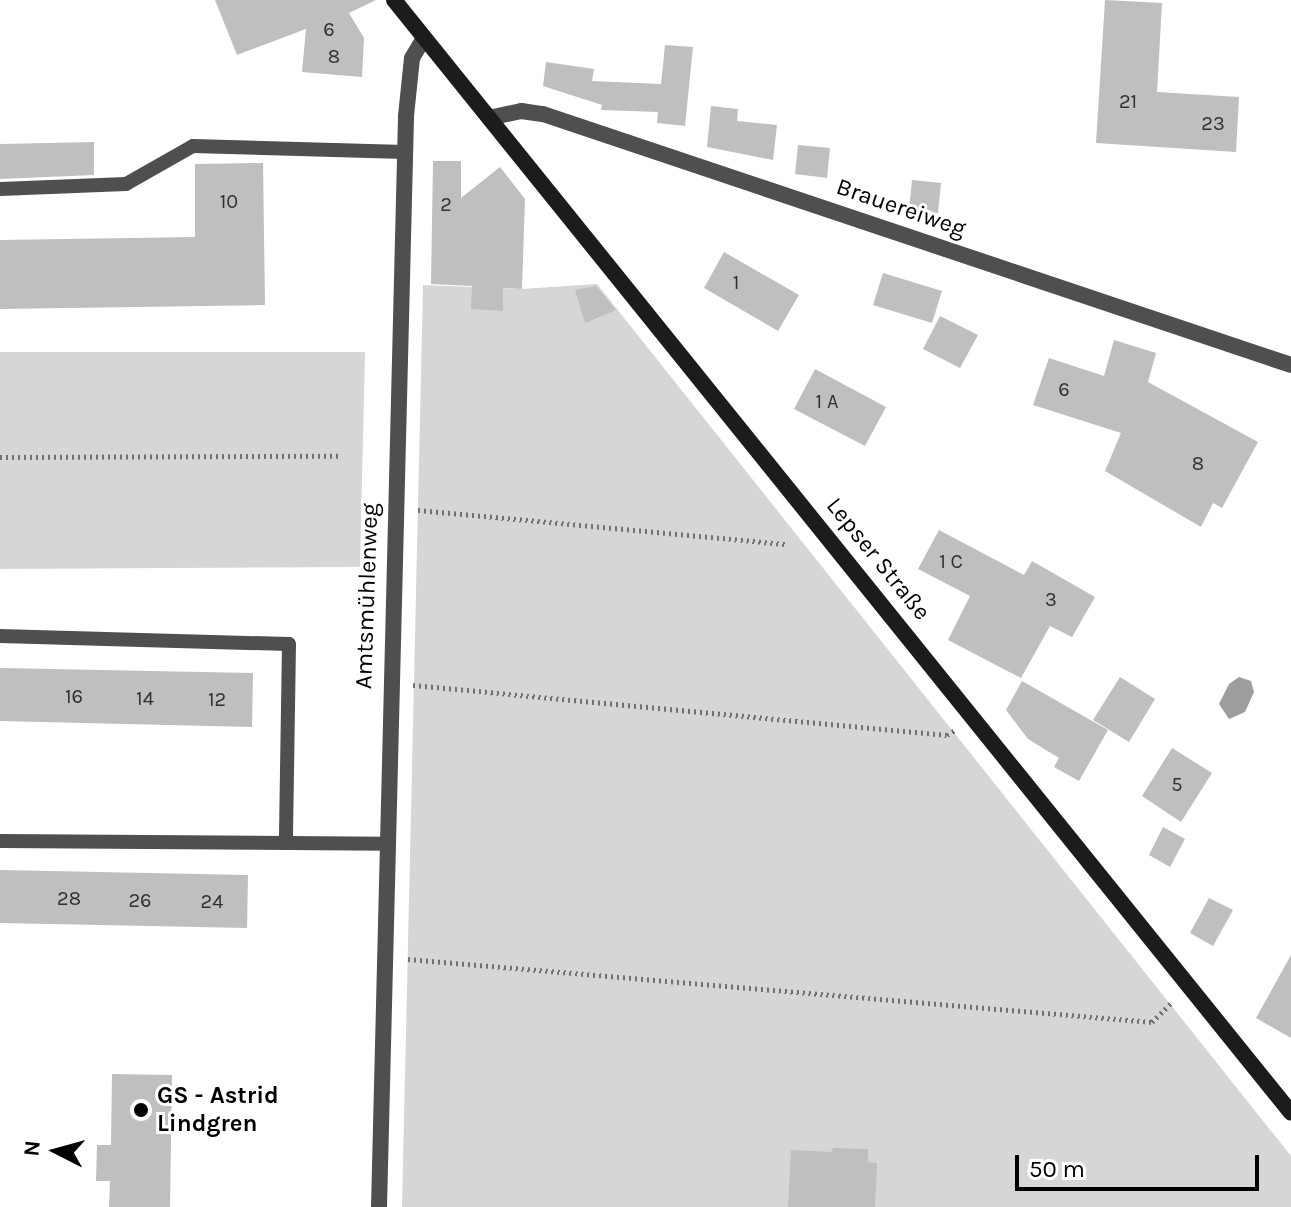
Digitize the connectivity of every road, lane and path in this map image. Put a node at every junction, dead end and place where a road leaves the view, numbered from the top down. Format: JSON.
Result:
{"nodes":[{"id":1,"x":394,"y":0,"type":"edge"},
{"id":2,"x":424,"y":38,"type":"junction"},
{"id":3,"x":493,"y":117,"type":"junction"},
{"id":4,"x":405,"y":152,"type":"junction"},
{"id":5,"x":0,"y":189,"type":"edge"},
{"id":6,"x":1291,"y":365,"type":"edge"},
{"id":7,"x":338,"y":456,"type":"dead end"},
{"id":8,"x":0,"y":457,"type":"edge"},
{"id":9,"x":393,"y":508,"type":"junction"},
{"id":10,"x":787,"y":544,"type":"dead end"},
{"id":11,"x":0,"y":636,"type":"edge"},
{"id":12,"x":388,"y":683,"type":"junction"},
{"id":13,"x":974,"y":717,"type":"junction"},
{"id":14,"x":0,"y":841,"type":"edge"},
{"id":15,"x":286,"y":843,"type":"junction"},
{"id":16,"x":385,"y":844,"type":"junction"},
{"id":17,"x":382,"y":957,"type":"junction"},
{"id":18,"x":1187,"y":988,"type":"junction"},
{"id":19,"x":1291,"y":1113,"type":"edge"},
{"id":20,"x":379,"y":1207,"type":"edge"}],
"edges":[{"from":1,"to":2,"type":"street"},
{"from":2,"to":3,"type":"street","name":"Lepser Straße"},
{"from":2,"to":4,"type":"street","name":"Amtsmühlenweg"},
{"from":3,"to":6,"type":"street","name":"Brauereiweg"},
{"from":3,"to":13,"type":"street","name":"Lepser Straße"},
{"from":4,"to":5,"type":"lane"},
{"from":4,"to":9,"type":"street","name":"Amtsmühlenweg"},
{"from":7,"to":8,"type":"path"},
{"from":9,"to":10,"type":"path"},
{"from":9,"to":12,"type":"street","name":"Amtsmühlenweg"},
{"from":11,"to":15,"type":"lane"},
{"from":12,"to":13,"type":"path"},
{"from":12,"to":16,"type":"street","name":"Amtsmühlenweg"},
{"from":13,"to":18,"type":"street","name":"Lepser Straße"},
{"from":14,"to":15,"type":"lane"},
{"from":15,"to":16,"type":"lane"},
{"from":16,"to":17,"type":"street","name":"Amtsmühlenweg"},
{"from":17,"to":18,"type":"path"},
{"from":17,"to":20,"type":"street","name":"Amtsmühlenweg"},
{"from":18,"to":19,"type":"street","name":"Lepser Straße"}]}
